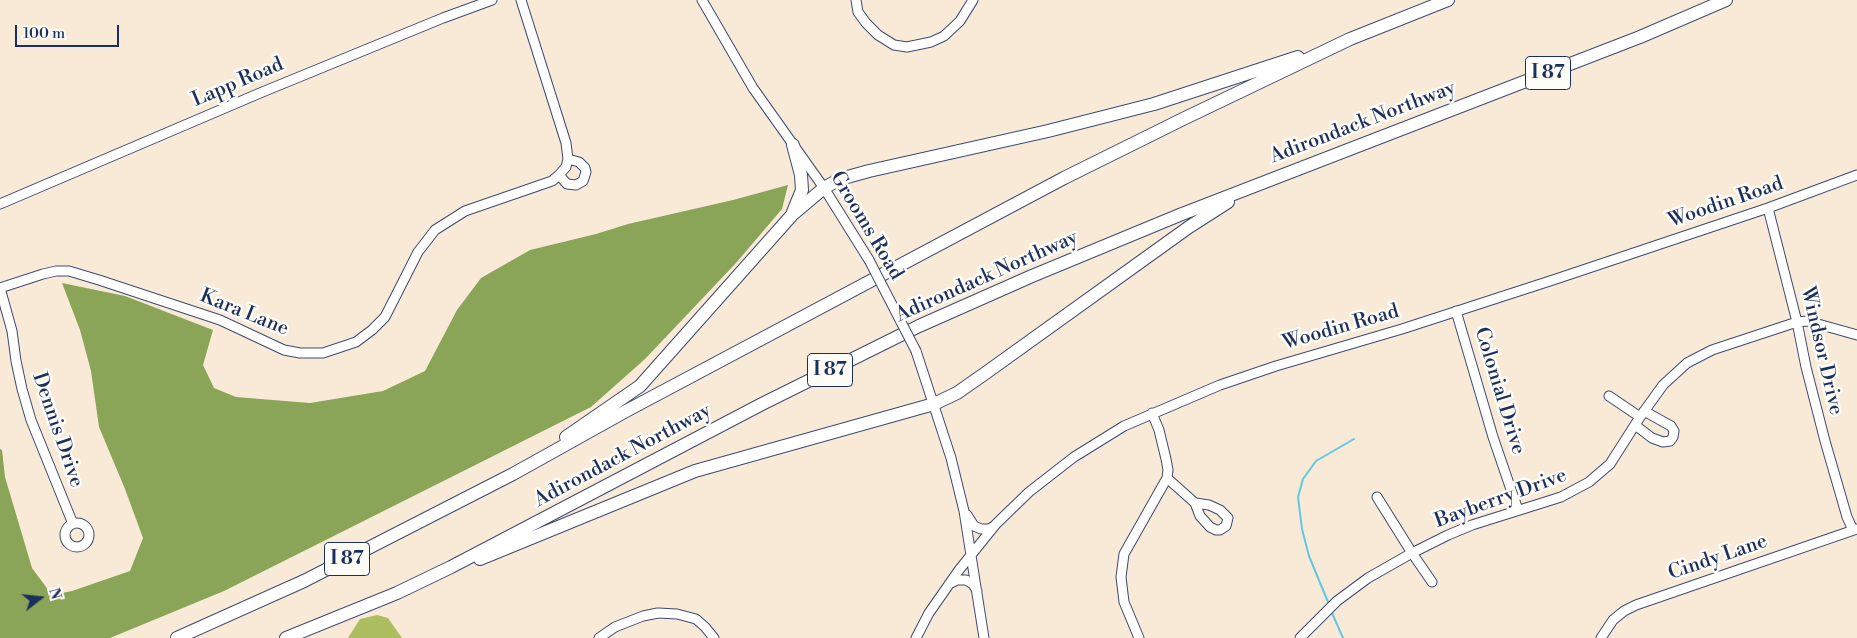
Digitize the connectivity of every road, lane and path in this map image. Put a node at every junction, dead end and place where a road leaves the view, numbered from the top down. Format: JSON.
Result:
{"nodes":[{"id":1,"x":492,"y":0,"type":"edge"},
{"id":2,"x":521,"y":0,"type":"edge"},
{"id":3,"x":702,"y":0,"type":"edge"},
{"id":4,"x":856,"y":0,"type":"edge"},
{"id":5,"x":974,"y":0,"type":"edge"},
{"id":6,"x":1448,"y":0,"type":"edge"},
{"id":7,"x":1726,"y":0,"type":"edge"},
{"id":8,"x":1350,"y":39,"type":"junction"},
{"id":9,"x":793,"y":145,"type":"junction"},
{"id":10,"x":568,"y":159,"type":"junction"},
{"id":11,"x":559,"y":175,"type":"junction"},
{"id":12,"x":1857,"y":175,"type":"edge"},
{"id":13,"x":1252,"y":186,"type":"junction"},
{"id":14,"x":824,"y":188,"type":"junction"},
{"id":15,"x":0,"y":204,"type":"edge"},
{"id":16,"x":1768,"y":208,"type":"junction"},
{"id":17,"x":792,"y":215,"type":"junction"},
{"id":18,"x":0,"y":288,"type":"edge"},
{"id":19,"x":1456,"y":312,"type":"junction"},
{"id":20,"x":1797,"y":322,"type":"junction"},
{"id":21,"x":1857,"y":335,"type":"edge"},
{"id":22,"x":1609,"y":396,"type":"dead end"},
{"id":23,"x":934,"y":404,"type":"junction"},
{"id":24,"x":1152,"y":413,"type":"junction"},
{"id":25,"x":1639,"y":418,"type":"junction"},
{"id":26,"x":513,"y":474,"type":"junction"},
{"id":27,"x":1167,"y":478,"type":"junction"},
{"id":28,"x":1377,"y":497,"type":"dead end"},
{"id":29,"x":1194,"y":502,"type":"dead end"},
{"id":30,"x":1518,"y":510,"type":"junction"},
{"id":31,"x":964,"y":511,"type":"junction"},
{"id":32,"x":73,"y":524,"type":"dead end"},
{"id":33,"x":996,"y":524,"type":"junction"},
{"id":34,"x":1855,"y":529,"type":"edge"},
{"id":35,"x":972,"y":552,"type":"junction"},
{"id":36,"x":1412,"y":553,"type":"junction"},
{"id":37,"x":421,"y":581,"type":"junction"},
{"id":38,"x":1432,"y":582,"type":"dead end"},
{"id":39,"x":949,"y":584,"type":"junction"},
{"id":40,"x":978,"y":593,"type":"junction"},
{"id":41,"x":177,"y":638,"type":"edge"},
{"id":42,"x":286,"y":638,"type":"edge"},
{"id":43,"x":599,"y":638,"type":"edge"},
{"id":44,"x":714,"y":638,"type":"edge"},
{"id":45,"x":916,"y":638,"type":"edge"},
{"id":46,"x":984,"y":638,"type":"edge"},
{"id":47,"x":1139,"y":638,"type":"edge"},
{"id":48,"x":1300,"y":638,"type":"edge"},
{"id":49,"x":1601,"y":638,"type":"edge"}],
"edges":[{"from":1,"to":15,"type":"street","name":"Lapp Road"},
{"from":2,"to":10,"type":"street"},
{"from":3,"to":9,"type":"street","name":"Grooms Road"},
{"from":4,"to":5,"type":"street"},
{"from":6,"to":8,"type":"highway","name":"Adirondack Northway","number":"I 87"},
{"from":7,"to":13,"type":"highway","name":"Adirondack Northway","number":"I 87"},
{"from":8,"to":14,"type":"highway"},
{"from":8,"to":26,"type":"highway","name":"Adirondack Northway","number":"I 87"},
{"from":9,"to":14,"type":"street","name":"Grooms Road"},
{"from":9,"to":17,"type":"highway"},
{"from":10,"to":11,"type":"street"},
{"from":10,"to":11,"type":"street"},
{"from":11,"to":18,"type":"street","name":"Kara Lane"},
{"from":12,"to":16,"type":"street","name":"Woodin Road"},
{"from":13,"to":23,"type":"highway"},
{"from":13,"to":37,"type":"highway","name":"Adirondack Northway","number":"I 87"},
{"from":14,"to":17,"type":"highway"},
{"from":14,"to":23,"type":"street","name":"Grooms Road","bridge":true},
{"from":16,"to":19,"type":"street","name":"Woodin Road"},
{"from":16,"to":20,"type":"street","name":"Windsor Drive"},
{"from":17,"to":26,"type":"highway"},
{"from":18,"to":32,"type":"street","name":"Dennis Drive"},
{"from":19,"to":24,"type":"street","name":"Woodin Road"},
{"from":19,"to":30,"type":"street","name":"Colonial Drive"},
{"from":20,"to":21,"type":"street","name":"Bayberry Drive"},
{"from":20,"to":25,"type":"street","name":"Bayberry Drive"},
{"from":20,"to":34,"type":"street","name":"Windsor Drive"},
{"from":22,"to":25,"type":"street"},
{"from":23,"to":31,"type":"street","name":"Grooms Road"},
{"from":23,"to":37,"type":"highway"},
{"from":24,"to":27,"type":"street"},
{"from":24,"to":33,"type":"street","name":"Woodin Road"},
{"from":25,"to":30,"type":"street","name":"Bayberry Drive"},
{"from":26,"to":41,"type":"highway","name":"Adirondack Northway","number":"I 87"},
{"from":27,"to":29,"type":"street"},
{"from":27,"to":47,"type":"street"},
{"from":28,"to":36,"type":"street"},
{"from":30,"to":36,"type":"street","name":"Bayberry Drive"},
{"from":31,"to":33,"type":"street"},
{"from":31,"to":35,"type":"street","name":"Grooms Road"},
{"from":33,"to":35,"type":"street","name":"Woodin Road"},
{"from":34,"to":49,"type":"street","name":"Cindy Lane"},
{"from":35,"to":39,"type":"street","name":"Woodin Road"},
{"from":35,"to":40,"type":"street","name":"Grooms Road"},
{"from":36,"to":38,"type":"street"},
{"from":36,"to":48,"type":"street","name":"Bayberry Drive"},
{"from":37,"to":42,"type":"highway","name":"Adirondack Northway","number":"I 87"},
{"from":39,"to":40,"type":"street"},
{"from":39,"to":45,"type":"street","name":"Woodin Road"},
{"from":40,"to":46,"type":"street","name":"Grooms Road"},
{"from":43,"to":44,"type":"street"}]}
